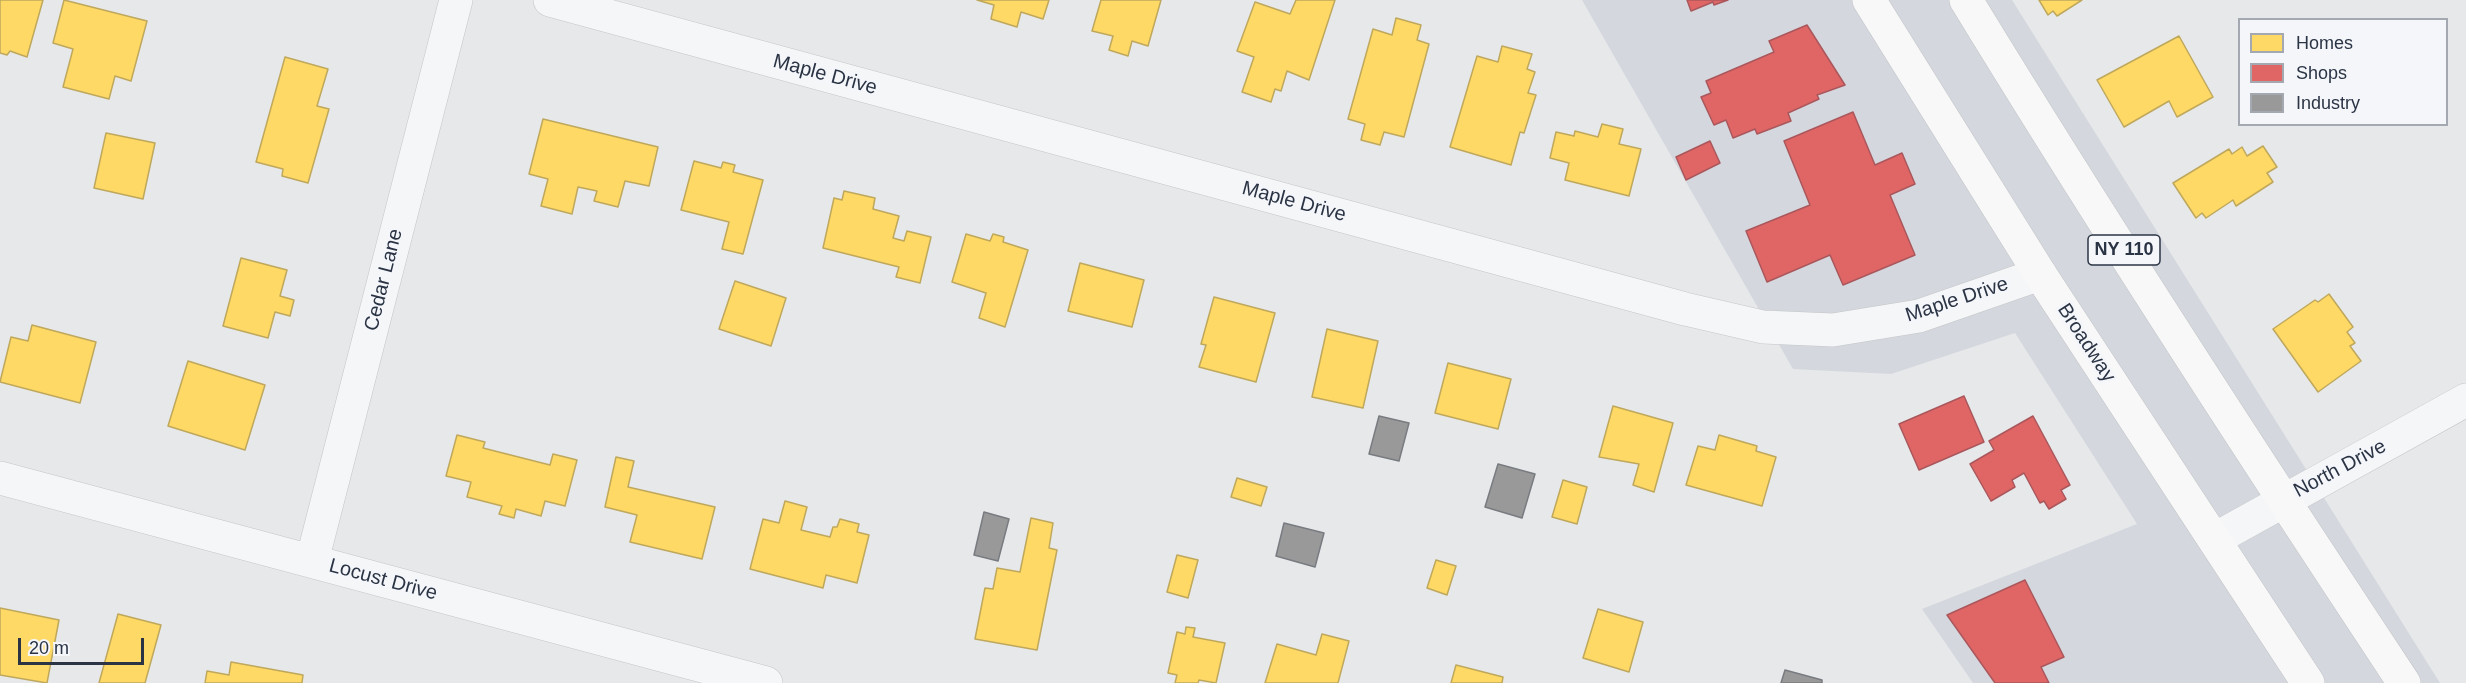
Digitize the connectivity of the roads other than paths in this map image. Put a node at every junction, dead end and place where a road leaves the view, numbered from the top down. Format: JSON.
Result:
{"nodes":[{"id":1,"x":456,"y":0,"type":"edge"},
{"id":2,"x":550,"y":0,"type":"edge"},
{"id":3,"x":1869,"y":0,"type":"edge"},
{"id":4,"x":1966,"y":0,"type":"edge"},
{"id":5,"x":2040,"y":274,"type":"junction"},
{"id":6,"x":2466,"y":400,"type":"edge"},
{"id":7,"x":0,"y":478,"type":"edge"},
{"id":8,"x":2282,"y":500,"type":"junction"},
{"id":9,"x":2215,"y":539,"type":"junction"},
{"id":10,"x":312,"y":561,"type":"junction"},
{"id":11,"x":766,"y":683,"type":"edge"},
{"id":12,"x":2308,"y":683,"type":"edge"},
{"id":13,"x":2404,"y":683,"type":"edge"}],
"edges":[{"from":1,"to":10,"type":"street","name":"Cedar Lane"},
{"from":2,"to":5,"type":"street","name":"Maple Drive"},
{"from":3,"to":5,"type":"main road","name":"Broadway"},
{"from":4,"to":8,"type":"main road","number":"NY 110"},
{"from":5,"to":9,"type":"main road","name":"Broadway"},
{"from":6,"to":8,"type":"street","name":"North Drive"},
{"from":7,"to":10,"type":"street","name":"Locust Drive"},
{"from":8,"to":9,"type":"street","name":"North Drive"},
{"from":8,"to":13,"type":"main road","number":"NY 110"},
{"from":9,"to":12,"type":"main road","name":"Broadway"},
{"from":10,"to":11,"type":"street","name":"Locust Drive"}]}
